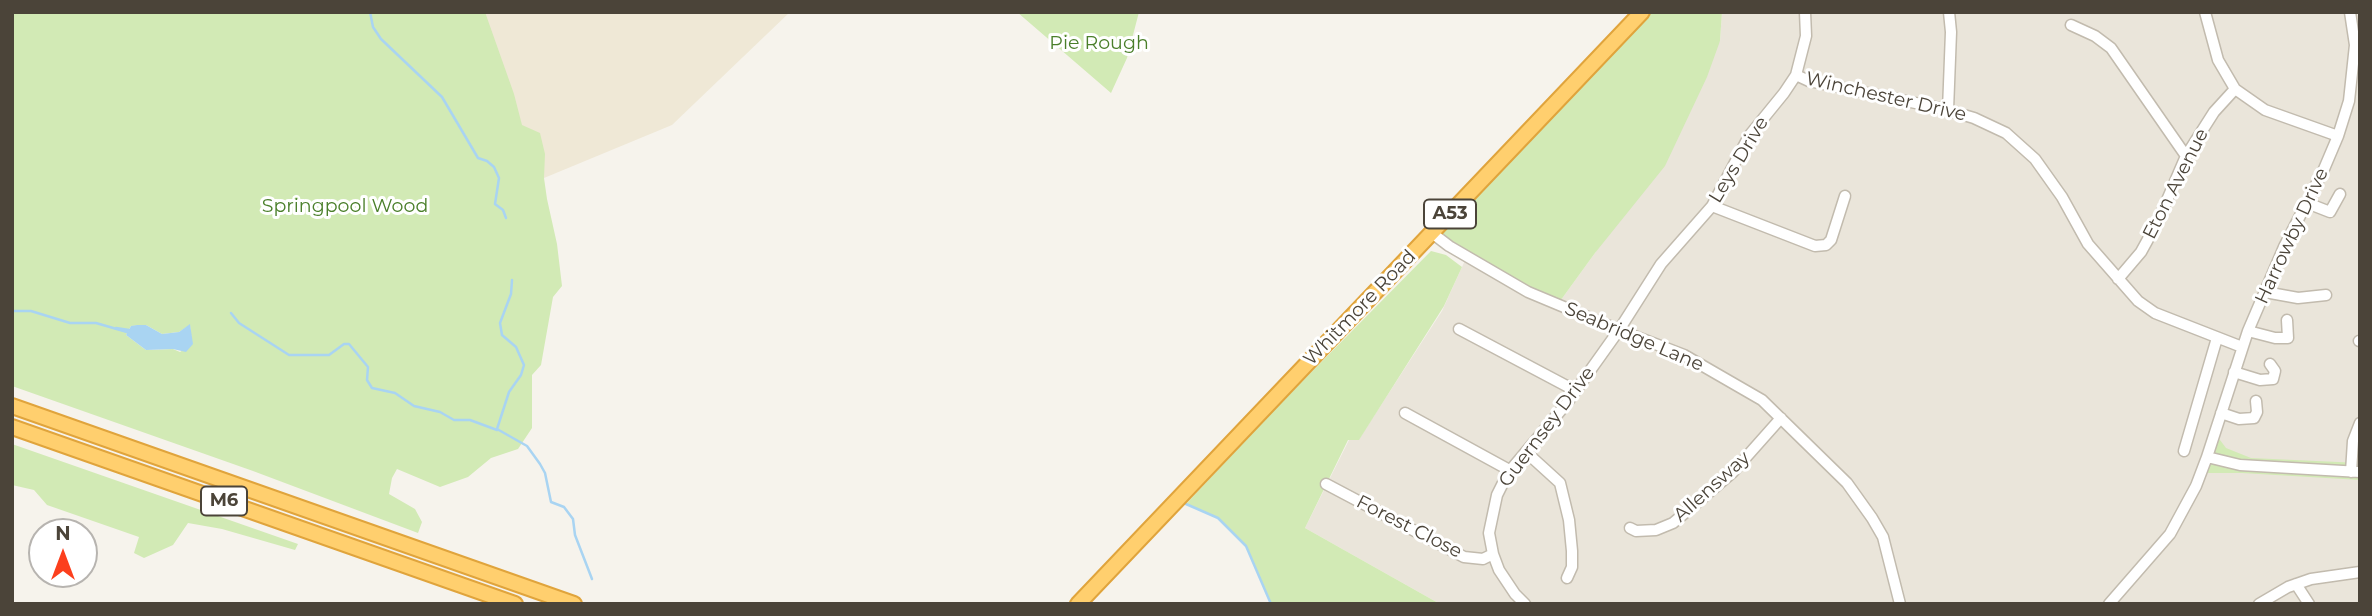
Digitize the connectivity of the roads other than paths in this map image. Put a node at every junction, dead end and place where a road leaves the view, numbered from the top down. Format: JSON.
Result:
{"nodes":[{"id":1,"x":1642,"y":12,"type":"edge"},
{"id":2,"x":1805,"y":12,"type":"edge"},
{"id":3,"x":1949,"y":12,"type":"edge"},
{"id":4,"x":2206,"y":12,"type":"edge"},
{"id":5,"x":2350,"y":12,"type":"edge"},
{"id":6,"x":2071,"y":25,"type":"dead end"},
{"id":7,"x":2357,"y":45,"type":"edge"},
{"id":8,"x":1796,"y":75,"type":"junction"},
{"id":9,"x":2235,"y":89,"type":"junction"},
{"id":10,"x":1948,"y":110,"type":"junction"},
{"id":11,"x":2339,"y":136,"type":"junction"},
{"id":12,"x":2186,"y":156,"type":"junction"},
{"id":13,"x":2340,"y":194,"type":"dead end"},
{"id":14,"x":1845,"y":196,"type":"dead end"},
{"id":15,"x":2307,"y":202,"type":"junction"},
{"id":16,"x":1713,"y":206,"type":"junction"},
{"id":17,"x":1432,"y":233,"type":"junction"},
{"id":18,"x":2118,"y":279,"type":"junction"},
{"id":19,"x":2265,"y":292,"type":"junction"},
{"id":20,"x":2326,"y":295,"type":"dead end"},
{"id":21,"x":2287,"y":320,"type":"dead end"},
{"id":22,"x":1459,"y":329,"type":"dead end"},
{"id":23,"x":1619,"y":330,"type":"junction"},
{"id":24,"x":2248,"y":331,"type":"junction"},
{"id":25,"x":2217,"y":338,"type":"junction"},
{"id":26,"x":2242,"y":347,"type":"junction"},
{"id":27,"x":2270,"y":364,"type":"dead end"},
{"id":28,"x":2234,"y":372,"type":"junction"},
{"id":29,"x":1576,"y":391,"type":"junction"},
{"id":30,"x":2256,"y":401,"type":"dead end"},
{"id":31,"x":12,"y":406,"type":"edge"},
{"id":32,"x":1405,"y":413,"type":"dead end"},
{"id":33,"x":2221,"y":413,"type":"junction"},
{"id":34,"x":1782,"y":418,"type":"junction"},
{"id":35,"x":2360,"y":423,"type":"edge"},
{"id":36,"x":12,"y":427,"type":"edge"},
{"id":37,"x":2184,"y":451,"type":"dead end"},
{"id":38,"x":1527,"y":453,"type":"junction"},
{"id":39,"x":2207,"y":457,"type":"junction"},
{"id":40,"x":1511,"y":471,"type":"junction"},
{"id":41,"x":2355,"y":472,"type":"edge"},
{"id":42,"x":1326,"y":484,"type":"dead end"},
{"id":43,"x":1630,"y":528,"type":"dead end"},
{"id":44,"x":1493,"y":554,"type":"junction"},
{"id":45,"x":2360,"y":572,"type":"edge"},
{"id":46,"x":1567,"y":578,"type":"dead end"},
{"id":47,"x":2296,"y":584,"type":"junction"},
{"id":48,"x":515,"y":604,"type":"edge"},
{"id":49,"x":573,"y":604,"type":"edge"},
{"id":50,"x":1078,"y":604,"type":"edge"},
{"id":51,"x":1525,"y":604,"type":"edge"},
{"id":52,"x":1900,"y":604,"type":"edge"},
{"id":53,"x":2109,"y":604,"type":"edge"},
{"id":54,"x":2259,"y":604,"type":"edge"},
{"id":55,"x":2309,"y":604,"type":"edge"}],
"edges":[{"from":1,"to":17,"type":"highway","name":"Whitmore Road","number":"A53"},
{"from":2,"to":8,"type":"street","name":"Leys Drive"},
{"from":3,"to":10,"type":"street"},
{"from":4,"to":9,"type":"street"},
{"from":5,"to":7,"type":"street","name":"Harrowby Drive"},
{"from":6,"to":12,"type":"street"},
{"from":7,"to":11,"type":"street","name":"Harrowby Drive"},
{"from":8,"to":10,"type":"street","name":"Winchester Drive"},
{"from":8,"to":16,"type":"street","name":"Leys Drive"},
{"from":9,"to":11,"type":"street"},
{"from":9,"to":12,"type":"street","name":"Eton Avenue"},
{"from":10,"to":18,"type":"street","name":"Winchester Drive"},
{"from":11,"to":15,"type":"street","name":"Harrowby Drive"},
{"from":12,"to":18,"type":"street","name":"Eton Avenue"},
{"from":13,"to":15,"type":"street"},
{"from":14,"to":16,"type":"street"},
{"from":15,"to":19,"type":"street","name":"Harrowby Drive"},
{"from":16,"to":23,"type":"street","name":"Leys Drive"},
{"from":17,"to":23,"type":"street","name":"Seabridge Lane"},
{"from":17,"to":50,"type":"highway","name":"Whitmore Road","number":"A53"},
{"from":18,"to":25,"type":"street","name":"Winchester Drive"},
{"from":19,"to":20,"type":"street"},
{"from":19,"to":24,"type":"street","name":"Harrowby Drive"},
{"from":21,"to":24,"type":"street"},
{"from":22,"to":29,"type":"street"},
{"from":23,"to":29,"type":"street","name":"Guernsey Drive"},
{"from":23,"to":34,"type":"street","name":"Seabridge Lane"},
{"from":24,"to":26,"type":"street","name":"Harrowby Drive"},
{"from":25,"to":26,"type":"street","name":"Winchester Drive"},
{"from":25,"to":37,"type":"street"},
{"from":26,"to":28,"type":"street","name":"Harrowby Drive"},
{"from":27,"to":28,"type":"street"},
{"from":28,"to":33,"type":"street","name":"Harrowby Drive"},
{"from":29,"to":38,"type":"street","name":"Guernsey Drive"},
{"from":30,"to":33,"type":"street"},
{"from":31,"to":49,"type":"highway","number":"M6"},
{"from":32,"to":40,"type":"street"},
{"from":33,"to":39,"type":"street","name":"Harrowby Drive"},
{"from":34,"to":43,"type":"street","name":"Allensway"},
{"from":34,"to":52,"type":"street","name":"Seabridge Lane"},
{"from":35,"to":41,"type":"street"},
{"from":36,"to":48,"type":"highway","number":"M6"},
{"from":38,"to":40,"type":"street","name":"Guernsey Drive"},
{"from":38,"to":46,"type":"street"},
{"from":39,"to":41,"type":"street"},
{"from":39,"to":53,"type":"street"},
{"from":40,"to":44,"type":"street","name":"Guernsey Drive"},
{"from":42,"to":44,"type":"street","name":"Forest Close"},
{"from":44,"to":51,"type":"street","name":"Guernsey Drive"},
{"from":45,"to":47,"type":"street"},
{"from":47,"to":54,"type":"street"},
{"from":47,"to":55,"type":"street"}]}
